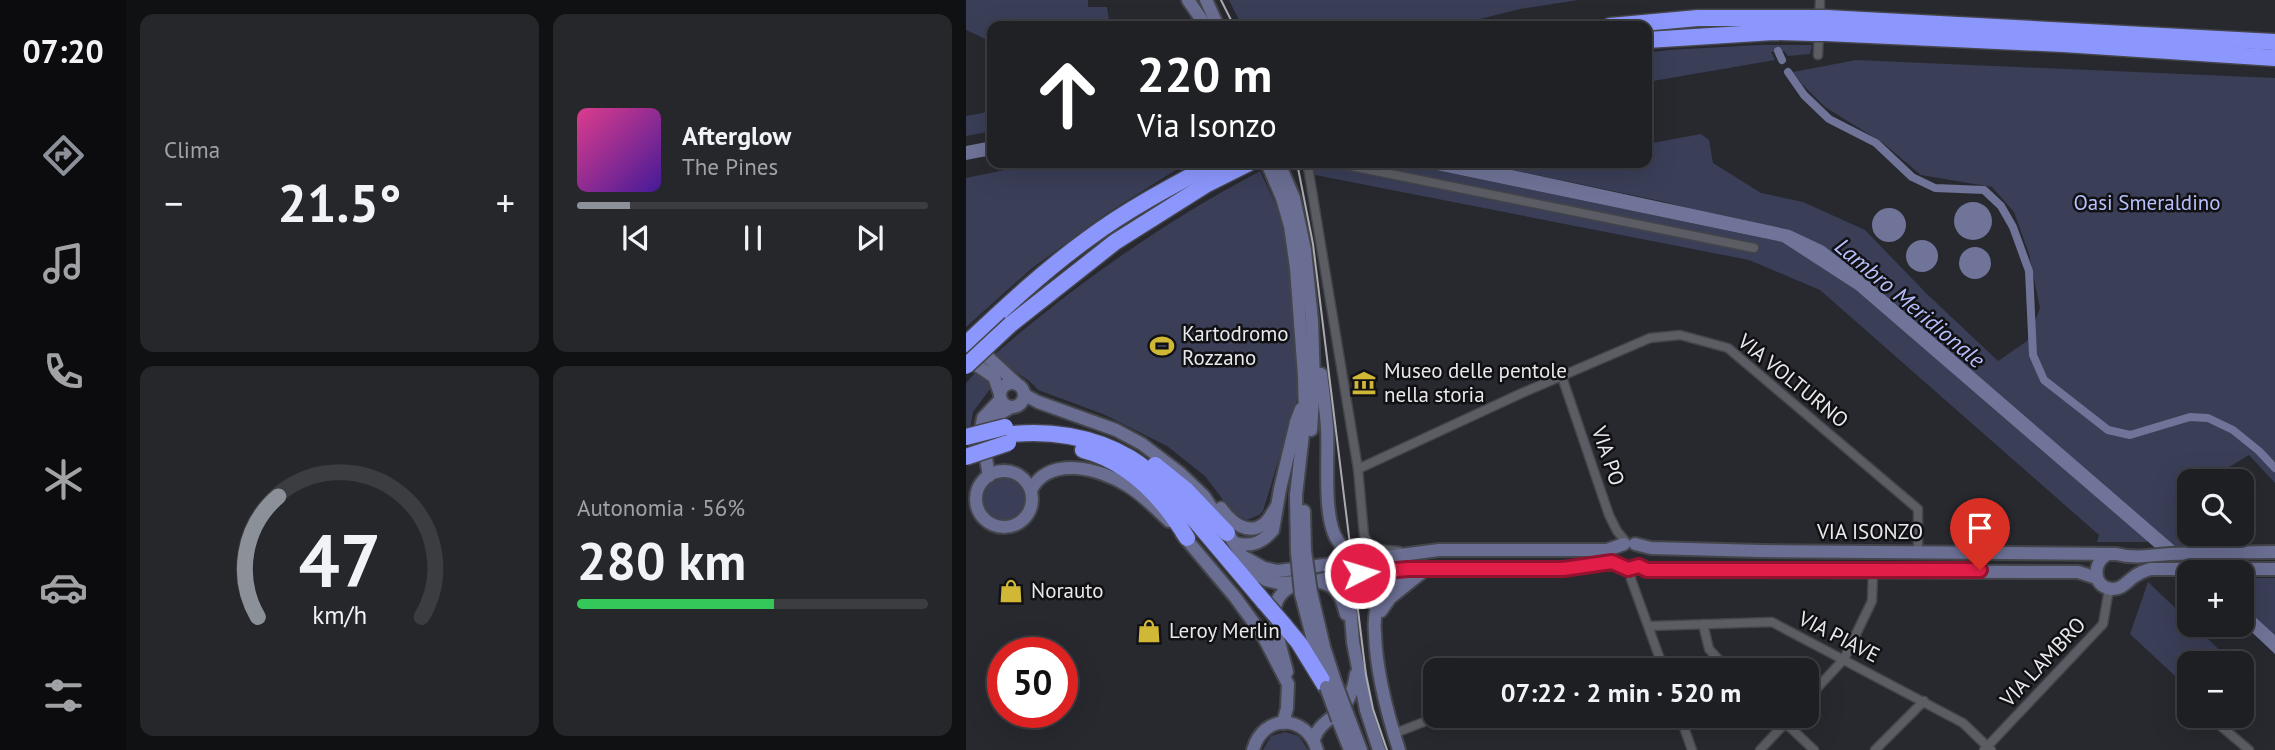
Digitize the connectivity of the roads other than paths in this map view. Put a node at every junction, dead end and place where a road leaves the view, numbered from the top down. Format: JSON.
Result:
{"nodes":[{"id":1,"x":1188,"y":0,"type":"edge"},
{"id":2,"x":1206,"y":0,"type":"edge"},
{"id":3,"x":1820,"y":0,"type":"edge"},
{"id":4,"x":1203,"y":21,"type":"edge"},
{"id":5,"x":1215,"y":21,"type":"edge"},
{"id":6,"x":1652,"y":22,"type":"edge"},
{"id":7,"x":1820,"y":25,"type":"junction"},
{"id":8,"x":1652,"y":40,"type":"edge"},
{"id":9,"x":2275,"y":42,"type":"edge"},
{"id":10,"x":1818,"y":55,"type":"dead end"},
{"id":11,"x":2275,"y":58,"type":"edge"},
{"id":12,"x":1228,"y":168,"type":"edge"},
{"id":13,"x":1275,"y":168,"type":"edge"},
{"id":14,"x":1276,"y":168,"type":"edge"},
{"id":15,"x":1308,"y":168,"type":"edge"},
{"id":16,"x":1361,"y":168,"type":"edge"},
{"id":17,"x":1207,"y":173,"type":"edge"},
{"id":18,"x":1754,"y":248,"type":"dead end"},
{"id":19,"x":1006,"y":317,"type":"junction"},
{"id":20,"x":1312,"y":320,"type":"junction"},
{"id":21,"x":966,"y":345,"type":"edge"},
{"id":22,"x":966,"y":358,"type":"edge"},
{"id":23,"x":966,"y":366,"type":"edge"},
{"id":24,"x":1562,"y":377,"type":"junction"},
{"id":25,"x":1016,"y":383,"type":"junction"},
{"id":26,"x":1025,"y":395,"type":"junction"},
{"id":27,"x":1004,"y":400,"type":"junction"},
{"id":28,"x":1304,"y":402,"type":"junction"},
{"id":29,"x":1006,"y":435,"type":"junction"},
{"id":30,"x":966,"y":437,"type":"edge"},
{"id":31,"x":966,"y":447,"type":"edge"},
{"id":32,"x":1152,"y":450,"type":"junction"},
{"id":33,"x":966,"y":457,"type":"edge"},
{"id":34,"x":1358,"y":469,"type":"junction"},
{"id":35,"x":1006,"y":471,"type":"junction"},
{"id":36,"x":989,"y":476,"type":"junction"},
{"id":37,"x":1031,"y":491,"type":"junction"},
{"id":38,"x":971,"y":500,"type":"edge"},
{"id":39,"x":1276,"y":507,"type":"junction"},
{"id":40,"x":1187,"y":538,"type":"junction"},
{"id":41,"x":1231,"y":538,"type":"junction"},
{"id":42,"x":1629,"y":543,"type":"junction"},
{"id":43,"x":1439,"y":550,"type":"junction"},
{"id":44,"x":1301,"y":552,"type":"junction"},
{"id":45,"x":1419,"y":552,"type":"junction"},
{"id":46,"x":1918,"y":552,"type":"junction"},
{"id":47,"x":2275,"y":552,"type":"edge"},
{"id":48,"x":2106,"y":555,"type":"junction"},
{"id":49,"x":2121,"y":555,"type":"junction"},
{"id":50,"x":1246,"y":558,"type":"junction"},
{"id":51,"x":1352,"y":561,"type":"junction"},
{"id":52,"x":1630,"y":567,"type":"junction"},
{"id":53,"x":1408,"y":569,"type":"junction"},
{"id":54,"x":1426,"y":569,"type":"junction"},
{"id":55,"x":2275,"y":569,"type":"edge"},
{"id":56,"x":1873,"y":571,"type":"junction"},
{"id":57,"x":1367,"y":572,"type":"junction"},
{"id":58,"x":2097,"y":578,"type":"junction"},
{"id":59,"x":2129,"y":580,"type":"junction"},
{"id":60,"x":1307,"y":587,"type":"junction"},
{"id":61,"x":2109,"y":589,"type":"junction"},
{"id":62,"x":1383,"y":591,"type":"junction"},
{"id":63,"x":1375,"y":620,"type":"junction"},
{"id":64,"x":1703,"y":624,"type":"junction"},
{"id":65,"x":1650,"y":626,"type":"junction"},
{"id":66,"x":1353,"y":642,"type":"junction"},
{"id":67,"x":1660,"y":658,"type":"edge"},
{"id":68,"x":1717,"y":658,"type":"edge"},
{"id":69,"x":1844,"y":659,"type":"junction"},
{"id":70,"x":1357,"y":667,"type":"junction"},
{"id":71,"x":1288,"y":684,"type":"junction"},
{"id":72,"x":1330,"y":684,"type":"junction"},
{"id":73,"x":1819,"y":686,"type":"edge"},
{"id":74,"x":1924,"y":701,"type":"junction"},
{"id":75,"x":1343,"y":717,"type":"junction"},
{"id":76,"x":1423,"y":722,"type":"edge"},
{"id":77,"x":1283,"y":723,"type":"junction"},
{"id":78,"x":1684,"y":728,"type":"edge"},
{"id":79,"x":1781,"y":728,"type":"edge"},
{"id":80,"x":1796,"y":728,"type":"edge"},
{"id":81,"x":2222,"y":728,"type":"edge"},
{"id":82,"x":1394,"y":734,"type":"junction"},
{"id":83,"x":1316,"y":744,"type":"edge"},
{"id":84,"x":2244,"y":748,"type":"edge"},
{"id":85,"x":1988,"y":749,"type":"edge"},
{"id":86,"x":1253,"y":750,"type":"edge"},
{"id":87,"x":1350,"y":750,"type":"edge"},
{"id":88,"x":1361,"y":750,"type":"edge"},
{"id":89,"x":1379,"y":750,"type":"edge"},
{"id":90,"x":1399,"y":750,"type":"edge"},
{"id":91,"x":1692,"y":750,"type":"edge"},
{"id":92,"x":1760,"y":750,"type":"edge"},
{"id":93,"x":1814,"y":750,"type":"edge"},
{"id":94,"x":1875,"y":750,"type":"edge"}],
"edges":[{"from":1,"to":4,"type":"main road"},
{"from":2,"to":5,"type":"main road"},
{"from":3,"to":10,"type":"street"},
{"from":6,"to":7,"type":"highway"},
{"from":7,"to":8,"type":"highway"},
{"from":7,"to":9,"type":"highway"},
{"from":7,"to":11,"type":"highway"},
{"from":12,"to":17,"type":"highway"},
{"from":13,"to":28,"type":"main road"},
{"from":14,"to":20,"type":"main road"},
{"from":15,"to":34,"type":"street"},
{"from":16,"to":18,"type":"street"},
{"from":17,"to":19,"type":"highway"},
{"from":19,"to":21,"type":"highway"},
{"from":19,"to":23,"type":"highway","bridge":true},
{"from":20,"to":44,"type":"main road"},
{"from":20,"to":45,"type":"main road"},
{"from":21,"to":25,"type":"main road"},
{"from":22,"to":27,"type":"main road"},
{"from":24,"to":34,"type":"street","name":"VIA VOLTURNO"},
{"from":24,"to":42,"type":"street","name":"VIA PO"},
{"from":24,"to":46,"type":"street","name":"VIA VOLTURNO"},
{"from":25,"to":26,"type":"main road"},
{"from":25,"to":27,"type":"main road"},
{"from":26,"to":27,"type":"main road"},
{"from":26,"to":32,"type":"main road"},
{"from":27,"to":35,"type":"main road"},
{"from":27,"to":36,"type":"main road"},
{"from":28,"to":39,"type":"main road"},
{"from":28,"to":44,"type":"main road"},
{"from":29,"to":30,"type":"highway","bridge":true},
{"from":29,"to":31,"type":"highway"},
{"from":29,"to":33,"type":"highway","bridge":true},
{"from":29,"to":40,"type":"highway"},
{"from":29,"to":41,"type":"highway"},
{"from":29,"to":72,"type":"highway","bridge":true},
{"from":32,"to":39,"type":"main road"},
{"from":32,"to":41,"type":"main road"},
{"from":34,"to":45,"type":"street"},
{"from":35,"to":36,"type":"main road"},
{"from":35,"to":37,"type":"main road"},
{"from":36,"to":38,"type":"main road"},
{"from":37,"to":38,"type":"main road"},
{"from":37,"to":40,"type":"main road"},
{"from":39,"to":41,"type":"main road"},
{"from":40,"to":71,"type":"main road"},
{"from":41,"to":50,"type":"main road"},
{"from":42,"to":43,"type":"main road","name":"VIA ISONZO"},
{"from":42,"to":46,"type":"main road","name":"VIA ISONZO"},
{"from":42,"to":52,"type":"main road"},
{"from":42,"to":52,"type":"main road"},
{"from":43,"to":45,"type":"main road","name":"VIA ISONZO"},
{"from":43,"to":53,"type":"main road","name":"VIA ISONZO"},
{"from":44,"to":60,"type":"main road","bridge":true},
{"from":45,"to":51,"type":"main road","name":"VIA ISONZO"},
{"from":46,"to":48,"type":"main road","name":"VIA ISONZO"},
{"from":47,"to":49,"type":"main road"},
{"from":48,"to":49,"type":"main road"},
{"from":48,"to":58,"type":"main road"},
{"from":49,"to":59,"type":"main road"},
{"from":50,"to":51,"type":"main road","name":"VIA ISONZO"},
{"from":50,"to":60,"type":"main road"},
{"from":51,"to":60,"type":"main road"},
{"from":52,"to":54,"type":"main road","name":"VIA ISONZO"},
{"from":52,"to":56,"type":"main road","name":"VIA ISONZO"},
{"from":52,"to":65,"type":"street"},
{"from":53,"to":54,"type":"main road","name":"VIA ISONZO"},
{"from":53,"to":57,"type":"main road","name":"VIA ISONZO"},
{"from":53,"to":62,"type":"main road"},
{"from":54,"to":63,"type":"main road"},
{"from":55,"to":59,"type":"main road"},
{"from":56,"to":58,"type":"main road","name":"VIA ISONZO"},
{"from":56,"to":69,"type":"street"},
{"from":57,"to":62,"type":"main road"},
{"from":57,"to":66,"type":"main road"},
{"from":58,"to":61,"type":"main road"},
{"from":59,"to":61,"type":"main road"},
{"from":60,"to":66,"type":"main road"},
{"from":60,"to":71,"type":"main road"},
{"from":60,"to":72,"type":"main road"},
{"from":61,"to":85,"type":"street","name":"VIA LAMBRO"},
{"from":62,"to":63,"type":"main road"},
{"from":63,"to":82,"type":"main road"},
{"from":64,"to":65,"type":"street","name":"VIA PIAVE"},
{"from":64,"to":68,"type":"street"},
{"from":64,"to":69,"type":"street","name":"VIA PIAVE"},
{"from":65,"to":67,"type":"street"},
{"from":66,"to":70,"type":"main road"},
{"from":69,"to":73,"type":"street"},
{"from":69,"to":74,"type":"street","name":"VIA PIAVE"},
{"from":70,"to":83,"type":"main road"},
{"from":70,"to":89,"type":"main road"},
{"from":71,"to":77,"type":"main road"},
{"from":72,"to":75,"type":"main road","bridge":true},
{"from":74,"to":85,"type":"street","name":"VIA PIAVE"},
{"from":74,"to":94,"type":"street"},
{"from":75,"to":87,"type":"main road"},
{"from":75,"to":88,"type":"main road"},
{"from":76,"to":82,"type":"street"},
{"from":77,"to":83,"type":"main road"},
{"from":77,"to":86,"type":"main road"},
{"from":78,"to":91,"type":"street"},
{"from":79,"to":92,"type":"street"},
{"from":80,"to":93,"type":"street"},
{"from":81,"to":84,"type":"street"},
{"from":82,"to":90,"type":"main road"}]}
